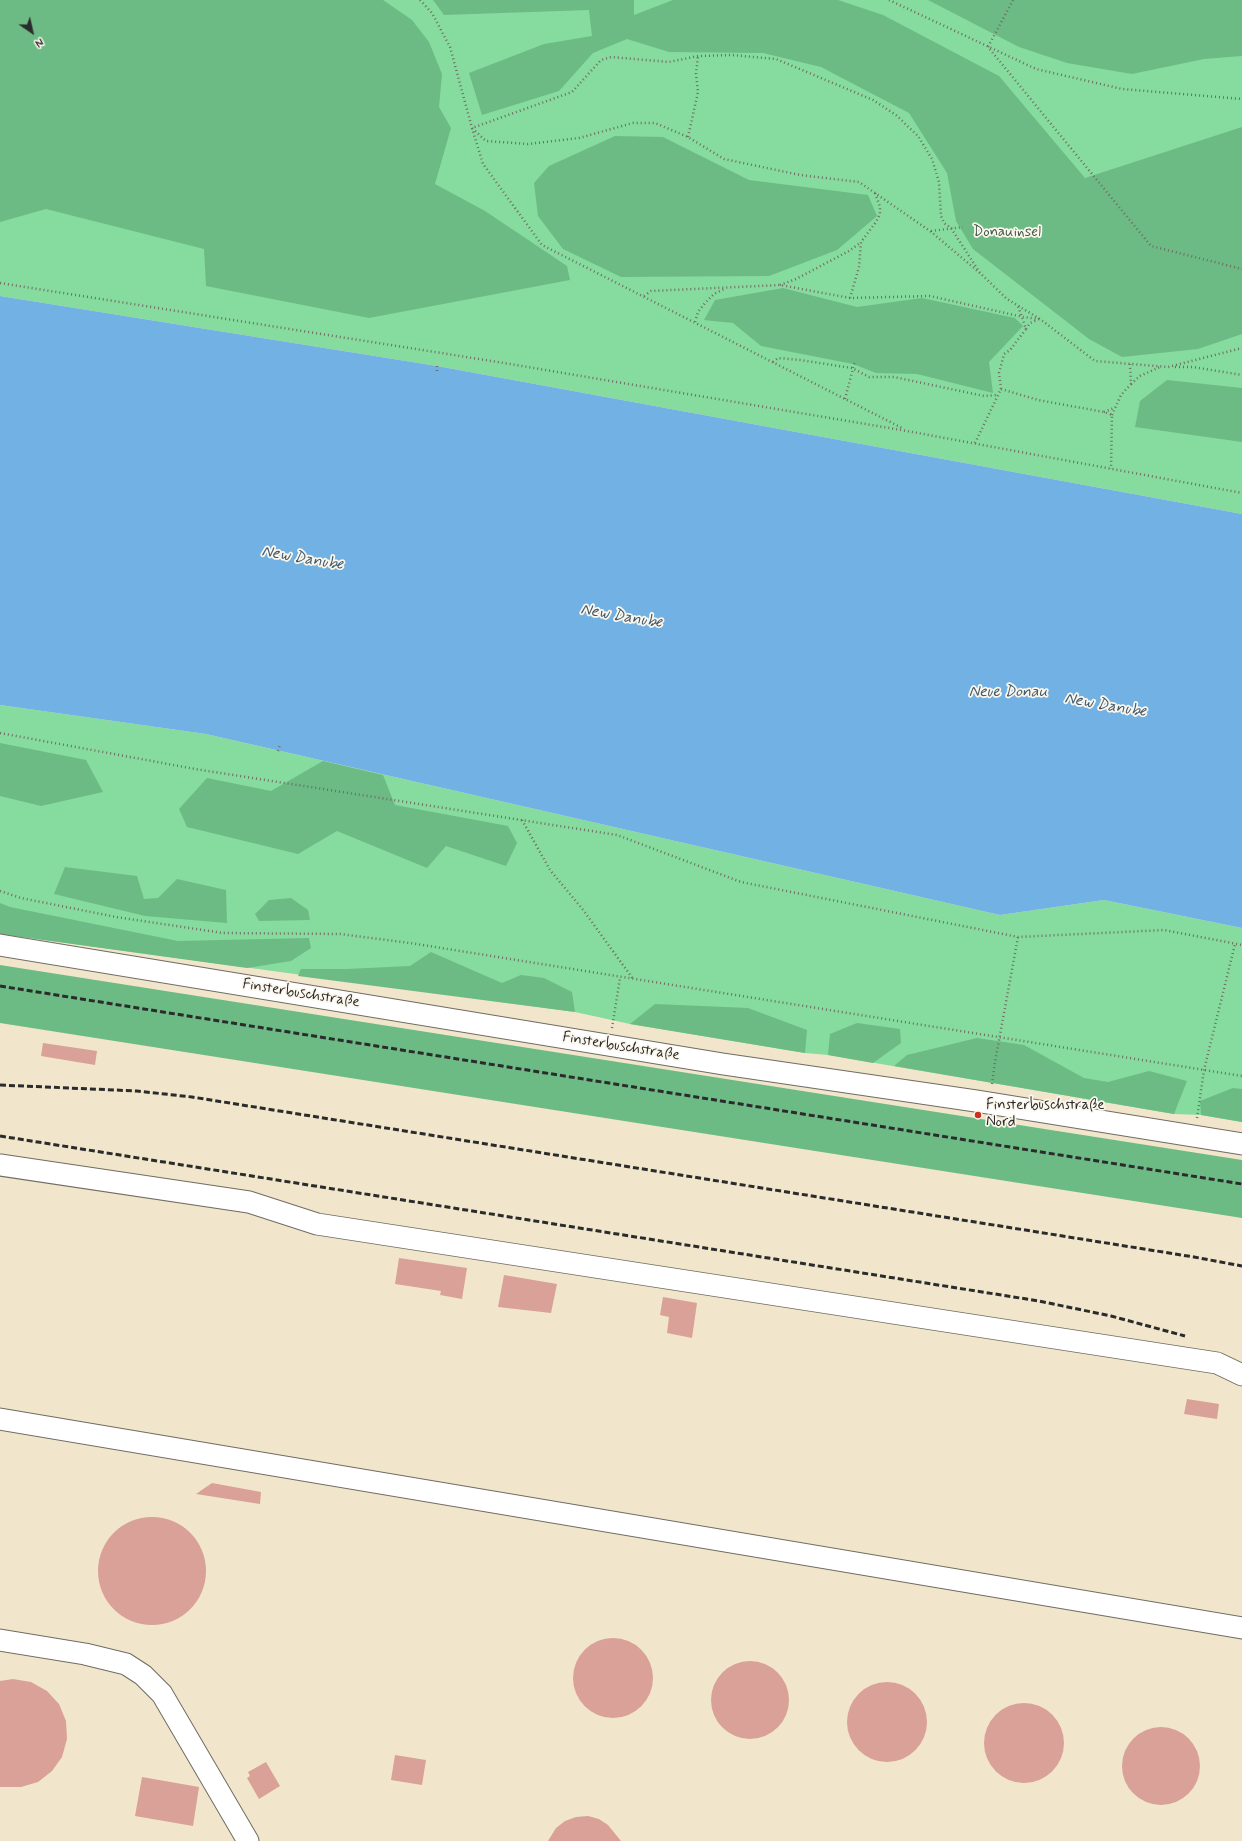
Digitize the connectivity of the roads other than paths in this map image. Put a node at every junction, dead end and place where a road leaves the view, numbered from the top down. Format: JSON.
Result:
{"nodes":[{"id":1,"x":0,"y":945,"type":"edge"},
{"id":2,"x":1242,"y":1144,"type":"edge"},
{"id":3,"x":0,"y":1165,"type":"edge"},
{"id":4,"x":1242,"y":1375,"type":"edge"},
{"id":5,"x":0,"y":1419,"type":"edge"},
{"id":6,"x":1242,"y":1628,"type":"edge"},
{"id":7,"x":0,"y":1640,"type":"edge"},
{"id":8,"x":248,"y":1841,"type":"edge"}],
"edges":[{"from":1,"to":2,"type":"street","name":"Finsterbuschstraße"},
{"from":3,"to":4,"type":"street"},
{"from":5,"to":6,"type":"street"},
{"from":7,"to":8,"type":"street"}]}
